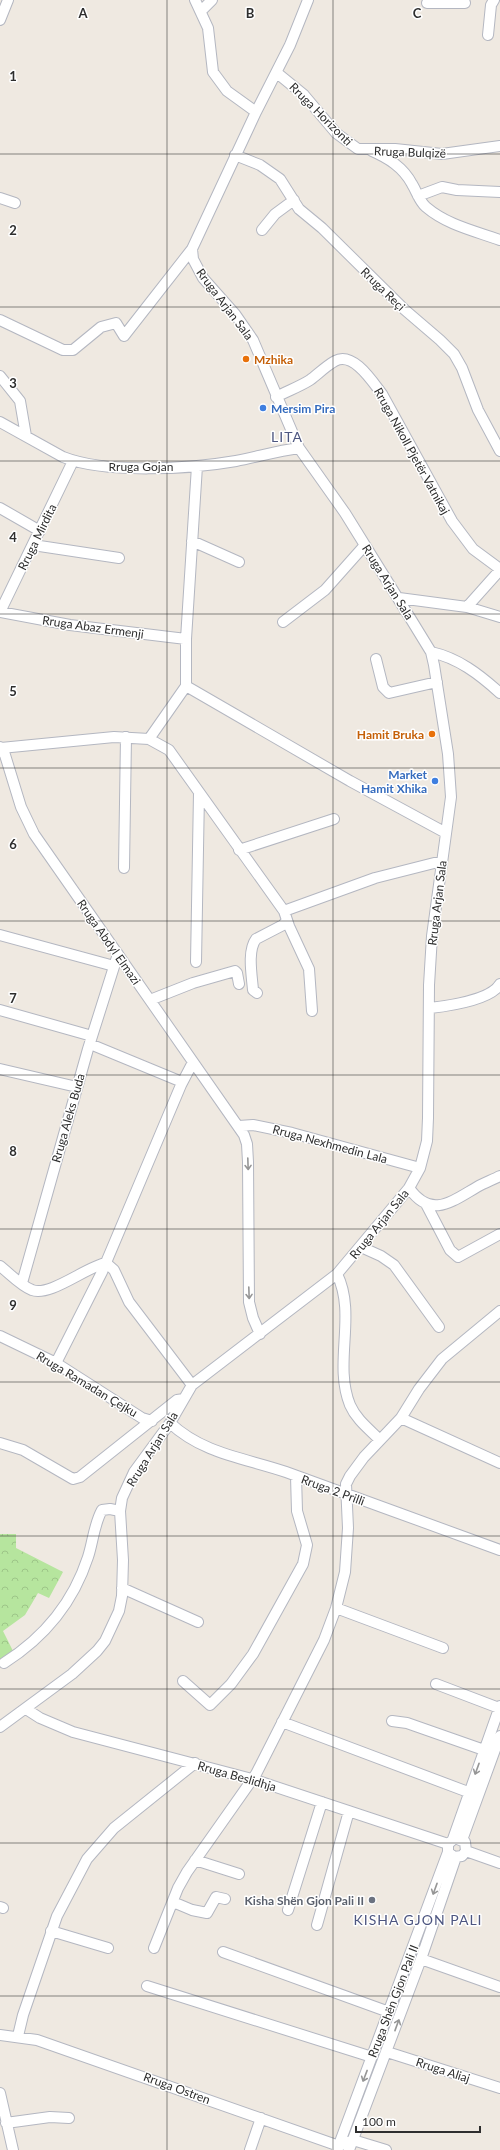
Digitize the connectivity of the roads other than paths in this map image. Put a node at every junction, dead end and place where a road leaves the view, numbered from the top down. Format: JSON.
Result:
{"nodes":[{"id":1,"x":8,"y":0,"type":"edge"},
{"id":2,"x":195,"y":0,"type":"edge"},
{"id":3,"x":212,"y":0,"type":"edge"},
{"id":4,"x":308,"y":0,"type":"edge"},
{"id":5,"x":464,"y":0,"type":"edge"},
{"id":6,"x":494,"y":0,"type":"edge"},
{"id":7,"x":427,"y":3,"type":"dead end"},
{"id":8,"x":201,"y":11,"type":"junction"},
{"id":9,"x":0,"y":20,"type":"edge"},
{"id":10,"x":488,"y":35,"type":"dead end"},
{"id":11,"x":277,"y":73,"type":"junction"},
{"id":12,"x":256,"y":112,"type":"junction"},
{"id":13,"x":500,"y":146,"type":"edge"},
{"id":14,"x":368,"y":150,"type":"junction"},
{"id":15,"x":235,"y":155,"type":"junction"},
{"id":16,"x":500,"y":192,"type":"edge"},
{"id":17,"x":418,"y":196,"type":"junction"},
{"id":18,"x":0,"y":198,"type":"edge"},
{"id":19,"x":294,"y":200,"type":"junction"},
{"id":20,"x":15,"y":203,"type":"dead end"},
{"id":21,"x":262,"y":230,"type":"dead end"},
{"id":22,"x":500,"y":240,"type":"edge"},
{"id":23,"x":192,"y":249,"type":"junction"},
{"id":24,"x":0,"y":320,"type":"edge"},
{"id":25,"x":0,"y":376,"type":"edge"},
{"id":26,"x":276,"y":397,"type":"junction"},
{"id":27,"x":0,"y":422,"type":"edge"},
{"id":28,"x":26,"y":436,"type":"junction"},
{"id":29,"x":299,"y":448,"type":"junction"},
{"id":30,"x":500,"y":451,"type":"edge"},
{"id":31,"x":74,"y":461,"type":"junction"},
{"id":32,"x":197,"y":466,"type":"junction"},
{"id":33,"x":0,"y":508,"type":"edge"},
{"id":34,"x":40,"y":530,"type":"junction"},
{"id":35,"x":192,"y":542,"type":"junction"},
{"id":36,"x":33,"y":545,"type":"junction"},
{"id":37,"x":365,"y":545,"type":"junction"},
{"id":38,"x":119,"y":558,"type":"dead end"},
{"id":39,"x":239,"y":562,"type":"dead end"},
{"id":40,"x":500,"y":570,"type":"edge"},
{"id":41,"x":399,"y":598,"type":"junction"},
{"id":42,"x":466,"y":607,"type":"junction"},
{"id":43,"x":0,"y":612,"type":"edge"},
{"id":44,"x":500,"y":617,"type":"edge"},
{"id":45,"x":283,"y":622,"type":"dead end"},
{"id":46,"x":186,"y":639,"type":"junction"},
{"id":47,"x":431,"y":652,"type":"junction"},
{"id":48,"x":376,"y":658,"type":"dead end"},
{"id":49,"x":437,"y":682,"type":"junction"},
{"id":50,"x":186,"y":686,"type":"junction"},
{"id":51,"x":500,"y":692,"type":"edge"},
{"id":52,"x":126,"y":737,"type":"junction"},
{"id":53,"x":149,"y":739,"type":"junction"},
{"id":54,"x":0,"y":748,"type":"edge"},
{"id":55,"x":199,"y":793,"type":"junction"},
{"id":56,"x":334,"y":819,"type":"dead end"},
{"id":57,"x":446,"y":833,"type":"junction"},
{"id":58,"x":239,"y":850,"type":"junction"},
{"id":59,"x":442,"y":861,"type":"junction"},
{"id":60,"x":124,"y":868,"type":"dead end"},
{"id":61,"x":285,"y":915,"type":"junction"},
{"id":62,"x":0,"y":935,"type":"edge"},
{"id":63,"x":118,"y":954,"type":"junction"},
{"id":64,"x":196,"y":962,"type":"dead end"},
{"id":65,"x":114,"y":966,"type":"junction"},
{"id":66,"x":239,"y":984,"type":"dead end"},
{"id":67,"x":500,"y":984,"type":"edge"},
{"id":68,"x":257,"y":993,"type":"dead end"},
{"id":69,"x":150,"y":1000,"type":"junction"},
{"id":70,"x":430,"y":1008,"type":"junction"},
{"id":71,"x":0,"y":1010,"type":"edge"},
{"id":72,"x":312,"y":1011,"type":"dead end"},
{"id":73,"x":91,"y":1040,"type":"junction"},
{"id":74,"x":193,"y":1062,"type":"junction"},
{"id":75,"x":0,"y":1069,"type":"edge"},
{"id":76,"x":182,"y":1082,"type":"junction"},
{"id":77,"x":77,"y":1087,"type":"junction"},
{"id":78,"x":239,"y":1126,"type":"junction"},
{"id":79,"x":420,"y":1168,"type":"junction"},
{"id":80,"x":500,"y":1176,"type":"edge"},
{"id":81,"x":409,"y":1188,"type":"junction"},
{"id":82,"x":426,"y":1204,"type":"junction"},
{"id":83,"x":500,"y":1234,"type":"edge"},
{"id":84,"x":361,"y":1247,"type":"junction"},
{"id":85,"x":106,"y":1263,"type":"junction"},
{"id":86,"x":0,"y":1266,"type":"edge"},
{"id":87,"x":337,"y":1274,"type":"junction"},
{"id":88,"x":22,"y":1283,"type":"junction"},
{"id":89,"x":500,"y":1311,"type":"edge"},
{"id":90,"x":439,"y":1327,"type":"dead end"},
{"id":91,"x":260,"y":1334,"type":"junction"},
{"id":92,"x":0,"y":1336,"type":"edge"},
{"id":93,"x":56,"y":1363,"type":"junction"},
{"id":94,"x":192,"y":1385,"type":"junction"},
{"id":95,"x":184,"y":1398,"type":"junction"},
{"id":96,"x":402,"y":1418,"type":"junction"},
{"id":97,"x":152,"y":1421,"type":"junction"},
{"id":98,"x":170,"y":1423,"type":"junction"},
{"id":99,"x":380,"y":1440,"type":"junction"},
{"id":100,"x":0,"y":1443,"type":"edge"},
{"id":101,"x":500,"y":1463,"type":"edge"},
{"id":102,"x":296,"y":1476,"type":"junction"},
{"id":103,"x":346,"y":1495,"type":"junction"},
{"id":104,"x":120,"y":1512,"type":"junction"},
{"id":105,"x":500,"y":1550,"type":"edge"},
{"id":106,"x":122,"y":1588,"type":"junction"},
{"id":107,"x":336,"y":1608,"type":"junction"},
{"id":108,"x":198,"y":1622,"type":"dead end"},
{"id":109,"x":443,"y":1648,"type":"dead end"},
{"id":110,"x":4,"y":1663,"type":"dead end"},
{"id":111,"x":183,"y":1681,"type":"dead end"},
{"id":112,"x":436,"y":1684,"type":"dead end"},
{"id":113,"x":500,"y":1707,"type":"edge"},
{"id":114,"x":26,"y":1709,"type":"junction"},
{"id":115,"x":392,"y":1720,"type":"dead end"},
{"id":116,"x":282,"y":1722,"type":"junction"},
{"id":117,"x":0,"y":1727,"type":"edge"},
{"id":118,"x":500,"y":1736,"type":"edge"},
{"id":119,"x":484,"y":1750,"type":"junction"},
{"id":120,"x":195,"y":1763,"type":"junction"},
{"id":121,"x":252,"y":1779,"type":"junction"},
{"id":122,"x":468,"y":1792,"type":"junction"},
{"id":123,"x":322,"y":1802,"type":"junction"},
{"id":124,"x":349,"y":1811,"type":"junction"},
{"id":125,"x":454,"y":1847,"type":"junction"},
{"id":126,"x":195,"y":1860,"type":"junction"},
{"id":127,"x":500,"y":1863,"type":"edge"},
{"id":128,"x":239,"y":1874,"type":"dead end"},
{"id":129,"x":225,"y":1899,"type":"dead end"},
{"id":130,"x":172,"y":1902,"type":"junction"},
{"id":131,"x":288,"y":1910,"type":"dead end"},
{"id":132,"x":317,"y":1925,"type":"dead end"},
{"id":133,"x":52,"y":1931,"type":"junction"},
{"id":134,"x":108,"y":1948,"type":"dead end"},
{"id":135,"x":154,"y":1948,"type":"dead end"},
{"id":136,"x":223,"y":1952,"type":"dead end"},
{"id":137,"x":421,"y":1959,"type":"junction"},
{"id":138,"x":147,"y":1986,"type":"dead end"},
{"id":139,"x":500,"y":1987,"type":"edge"},
{"id":140,"x":389,"y":2012,"type":"junction"},
{"id":141,"x":0,"y":2035,"type":"edge"},
{"id":142,"x":18,"y":2036,"type":"junction"},
{"id":143,"x":387,"y":2052,"type":"junction"},
{"id":144,"x":372,"y":2057,"type":"junction"},
{"id":145,"x":500,"y":2088,"type":"edge"},
{"id":146,"x":0,"y":2093,"type":"edge"},
{"id":147,"x":69,"y":2118,"type":"dead end"},
{"id":148,"x":262,"y":2118,"type":"junction"},
{"id":149,"x":6,"y":2123,"type":"junction"},
{"id":150,"x":351,"y":2145,"type":"edge"},
{"id":151,"x":338,"y":2148,"type":"edge"},
{"id":152,"x":13,"y":2150,"type":"edge"},
{"id":153,"x":250,"y":2150,"type":"edge"},
{"id":154,"x":386,"y":2150,"type":"edge"}],
"edges":[{"from":1,"to":9,"type":"street"},
{"from":2,"to":8,"type":"street"},
{"from":3,"to":8,"type":"street"},
{"from":4,"to":11,"type":"street"},
{"from":5,"to":7,"type":"street"},
{"from":6,"to":10,"type":"street"},
{"from":8,"to":12,"type":"street"},
{"from":11,"to":12,"type":"street"},
{"from":11,"to":14,"type":"street","name":"Rruga Horizonti"},
{"from":12,"to":15,"type":"street"},
{"from":13,"to":14,"type":"street","name":"Rruga Bulqizë"},
{"from":14,"to":17,"type":"street","name":"Rruga Horizonti"},
{"from":15,"to":19,"type":"street","name":"Rruga Reçi"},
{"from":15,"to":23,"type":"street"},
{"from":16,"to":17,"type":"street"},
{"from":17,"to":22,"type":"street","name":"Rruga Horizonti"},
{"from":18,"to":20,"type":"street"},
{"from":19,"to":21,"type":"street"},
{"from":19,"to":30,"type":"street","name":"Rruga Reçi"},
{"from":23,"to":24,"type":"street"},
{"from":23,"to":26,"type":"street","name":"Rruga Arjan Sala"},
{"from":25,"to":28,"type":"street"},
{"from":26,"to":29,"type":"street","name":"Rruga Arjan Sala"},
{"from":26,"to":40,"type":"street","name":"Rruga Nikoll Pjetër Vatnikaj"},
{"from":27,"to":28,"type":"street","name":"Rruga Gojan"},
{"from":28,"to":31,"type":"street","name":"Rruga Gojan"},
{"from":29,"to":32,"type":"street","name":"Rruga Gojan"},
{"from":29,"to":37,"type":"street","name":"Rruga Arjan Sala"},
{"from":31,"to":32,"type":"street","name":"Rruga Gojan"},
{"from":31,"to":34,"type":"street","name":"Rruga Mirdita"},
{"from":32,"to":35,"type":"street"},
{"from":33,"to":34,"type":"street"},
{"from":34,"to":36,"type":"street","name":"Rruga Mirdita"},
{"from":35,"to":39,"type":"street"},
{"from":35,"to":46,"type":"street"},
{"from":36,"to":38,"type":"street"},
{"from":36,"to":43,"type":"street","name":"Rruga Mirdita"},
{"from":37,"to":41,"type":"street","name":"Rruga Arjan Sala"},
{"from":37,"to":45,"type":"street"},
{"from":40,"to":42,"type":"street"},
{"from":41,"to":42,"type":"street"},
{"from":41,"to":47,"type":"street","name":"Rruga Arjan Sala"},
{"from":42,"to":44,"type":"street"},
{"from":43,"to":46,"type":"street","name":"Rruga Abaz Ermenji"},
{"from":46,"to":50,"type":"street"},
{"from":47,"to":49,"type":"street","name":"Rruga Arjan Sala"},
{"from":47,"to":51,"type":"street"},
{"from":48,"to":49,"type":"street"},
{"from":49,"to":57,"type":"street","name":"Rruga Arjan Sala"},
{"from":50,"to":53,"type":"street"},
{"from":50,"to":57,"type":"street"},
{"from":52,"to":53,"type":"street"},
{"from":52,"to":54,"type":"street"},
{"from":52,"to":60,"type":"street"},
{"from":53,"to":55,"type":"street"},
{"from":54,"to":63,"type":"street","name":"Rruga Abdyl Elmazi"},
{"from":55,"to":58,"type":"street"},
{"from":55,"to":64,"type":"street"},
{"from":56,"to":58,"type":"street"},
{"from":57,"to":59,"type":"street","name":"Rruga Arjan Sala"},
{"from":58,"to":61,"type":"street"},
{"from":59,"to":61,"type":"street"},
{"from":59,"to":70,"type":"street","name":"Rruga Arjan Sala"},
{"from":61,"to":68,"type":"street"},
{"from":61,"to":72,"type":"street"},
{"from":62,"to":65,"type":"street"},
{"from":63,"to":65,"type":"street","name":"Rruga Aleks Buda"},
{"from":63,"to":69,"type":"street","name":"Rruga Abdyl Elmazi"},
{"from":65,"to":73,"type":"street","name":"Rruga Aleks Buda"},
{"from":66,"to":69,"type":"street"},
{"from":67,"to":70,"type":"street"},
{"from":69,"to":74,"type":"street","name":"Rruga Abdyl Elmazi"},
{"from":70,"to":79,"type":"street","name":"Rruga Arjan Sala"},
{"from":71,"to":73,"type":"street"},
{"from":73,"to":76,"type":"street"},
{"from":73,"to":77,"type":"street","name":"Rruga Aleks Buda"},
{"from":74,"to":76,"type":"street"},
{"from":74,"to":78,"type":"street","name":"Rruga Abdyl Elmazi"},
{"from":75,"to":77,"type":"street"},
{"from":76,"to":85,"type":"street"},
{"from":77,"to":88,"type":"street","name":"Rruga Aleks Buda"},
{"from":78,"to":79,"type":"street","name":"Rruga Nexhmedin Lala"},
{"from":78,"to":91,"type":"street","name":"Rruga Abdyl Elmazi","one_way":true},
{"from":79,"to":81,"type":"street","name":"Rruga Arjan Sala"},
{"from":80,"to":82,"type":"street"},
{"from":81,"to":82,"type":"street"},
{"from":81,"to":84,"type":"street","name":"Rruga Arjan Sala"},
{"from":82,"to":83,"type":"street"},
{"from":84,"to":87,"type":"street","name":"Rruga Arjan Sala"},
{"from":84,"to":90,"type":"street"},
{"from":85,"to":88,"type":"street"},
{"from":85,"to":93,"type":"street"},
{"from":85,"to":94,"type":"street"},
{"from":86,"to":88,"type":"street"},
{"from":87,"to":91,"type":"street","name":"Rruga Arjan Sala"},
{"from":87,"to":99,"type":"street"},
{"from":89,"to":96,"type":"street"},
{"from":91,"to":94,"type":"street","name":"Rruga Arjan Sala"},
{"from":92,"to":93,"type":"street","name":"Rruga Ramadan Çejku"},
{"from":93,"to":97,"type":"street","name":"Rruga Ramadan Çejku"},
{"from":94,"to":95,"type":"street","name":"Rruga Arjan Sala"},
{"from":95,"to":97,"type":"street"},
{"from":95,"to":98,"type":"street","name":"Rruga Arjan Sala"},
{"from":96,"to":99,"type":"street"},
{"from":96,"to":101,"type":"street"},
{"from":97,"to":100,"type":"street"},
{"from":98,"to":102,"type":"street","name":"Rruga 2 Prilli"},
{"from":98,"to":104,"type":"street","name":"Rruga Arjan Sala"},
{"from":99,"to":103,"type":"street"},
{"from":102,"to":103,"type":"street","name":"Rruga 2 Prilli"},
{"from":102,"to":111,"type":"street"},
{"from":103,"to":105,"type":"street","name":"Rruga 2 Prilli"},
{"from":103,"to":107,"type":"street"},
{"from":104,"to":106,"type":"street","name":"Rruga Arjan Sala"},
{"from":104,"to":110,"type":"street"},
{"from":106,"to":108,"type":"street"},
{"from":106,"to":114,"type":"street","name":"Rruga Arjan Sala"},
{"from":107,"to":109,"type":"street"},
{"from":107,"to":116,"type":"street"},
{"from":112,"to":113,"type":"street"},
{"from":113,"to":119,"type":"street","name":"Rruga Shën Gjon Pali II"},
{"from":114,"to":117,"type":"street","name":"Rruga Arjan Sala"},
{"from":114,"to":120,"type":"street","name":"Rruga Beslidhja"},
{"from":115,"to":119,"type":"street"},
{"from":116,"to":121,"type":"street"},
{"from":116,"to":122,"type":"street"},
{"from":118,"to":125,"type":"street","name":"Rruga Shën Gjon Pali II"},
{"from":119,"to":122,"type":"street","name":"Rruga Shën Gjon Pali II","one_way":true},
{"from":120,"to":121,"type":"street","name":"Rruga Beslidhja"},
{"from":120,"to":133,"type":"street"},
{"from":121,"to":123,"type":"street","name":"Rruga Beslidhja"},
{"from":121,"to":126,"type":"street"},
{"from":122,"to":125,"type":"street","name":"Rruga Shën Gjon Pali II"},
{"from":123,"to":124,"type":"street","name":"Rruga Beslidhja"},
{"from":123,"to":131,"type":"street"},
{"from":124,"to":125,"type":"street","name":"Rruga Beslidhja"},
{"from":124,"to":132,"type":"street"},
{"from":125,"to":127,"type":"street"},
{"from":125,"to":137,"type":"street","name":"Rruga Shën Gjon Pali II"},
{"from":125,"to":140,"type":"street","name":"Rruga Shën Gjon Pali II","one_way":true},
{"from":126,"to":128,"type":"street"},
{"from":126,"to":130,"type":"street"},
{"from":129,"to":130,"type":"street"},
{"from":130,"to":135,"type":"street"},
{"from":133,"to":134,"type":"street"},
{"from":133,"to":142,"type":"street"},
{"from":136,"to":140,"type":"street"},
{"from":137,"to":139,"type":"street"},
{"from":143,"to":137,"type":"street","name":"Rruga Shën Gjon Pali II","one_way":true},
{"from":138,"to":144,"type":"street"},
{"from":140,"to":144,"type":"street","name":"Rruga Shën Gjon Pali II"},
{"from":141,"to":142,"type":"street","name":"Rruga Ostren"},
{"from":142,"to":148,"type":"street","name":"Rruga Ostren"},
{"from":143,"to":145,"type":"street","name":"Rruga Aliaj"},
{"from":143,"to":150,"type":"street","name":"Rruga Shën Gjon Pali II"},
{"from":144,"to":151,"type":"street","name":"Rruga Shën Gjon Pali II","one_way":true},
{"from":146,"to":149,"type":"street"},
{"from":147,"to":149,"type":"street"},
{"from":148,"to":151,"type":"street","name":"Rruga Ostren"},
{"from":148,"to":153,"type":"street"},
{"from":149,"to":152,"type":"street"},
{"from":150,"to":151,"type":"street"},
{"from":150,"to":154,"type":"street"}]}
